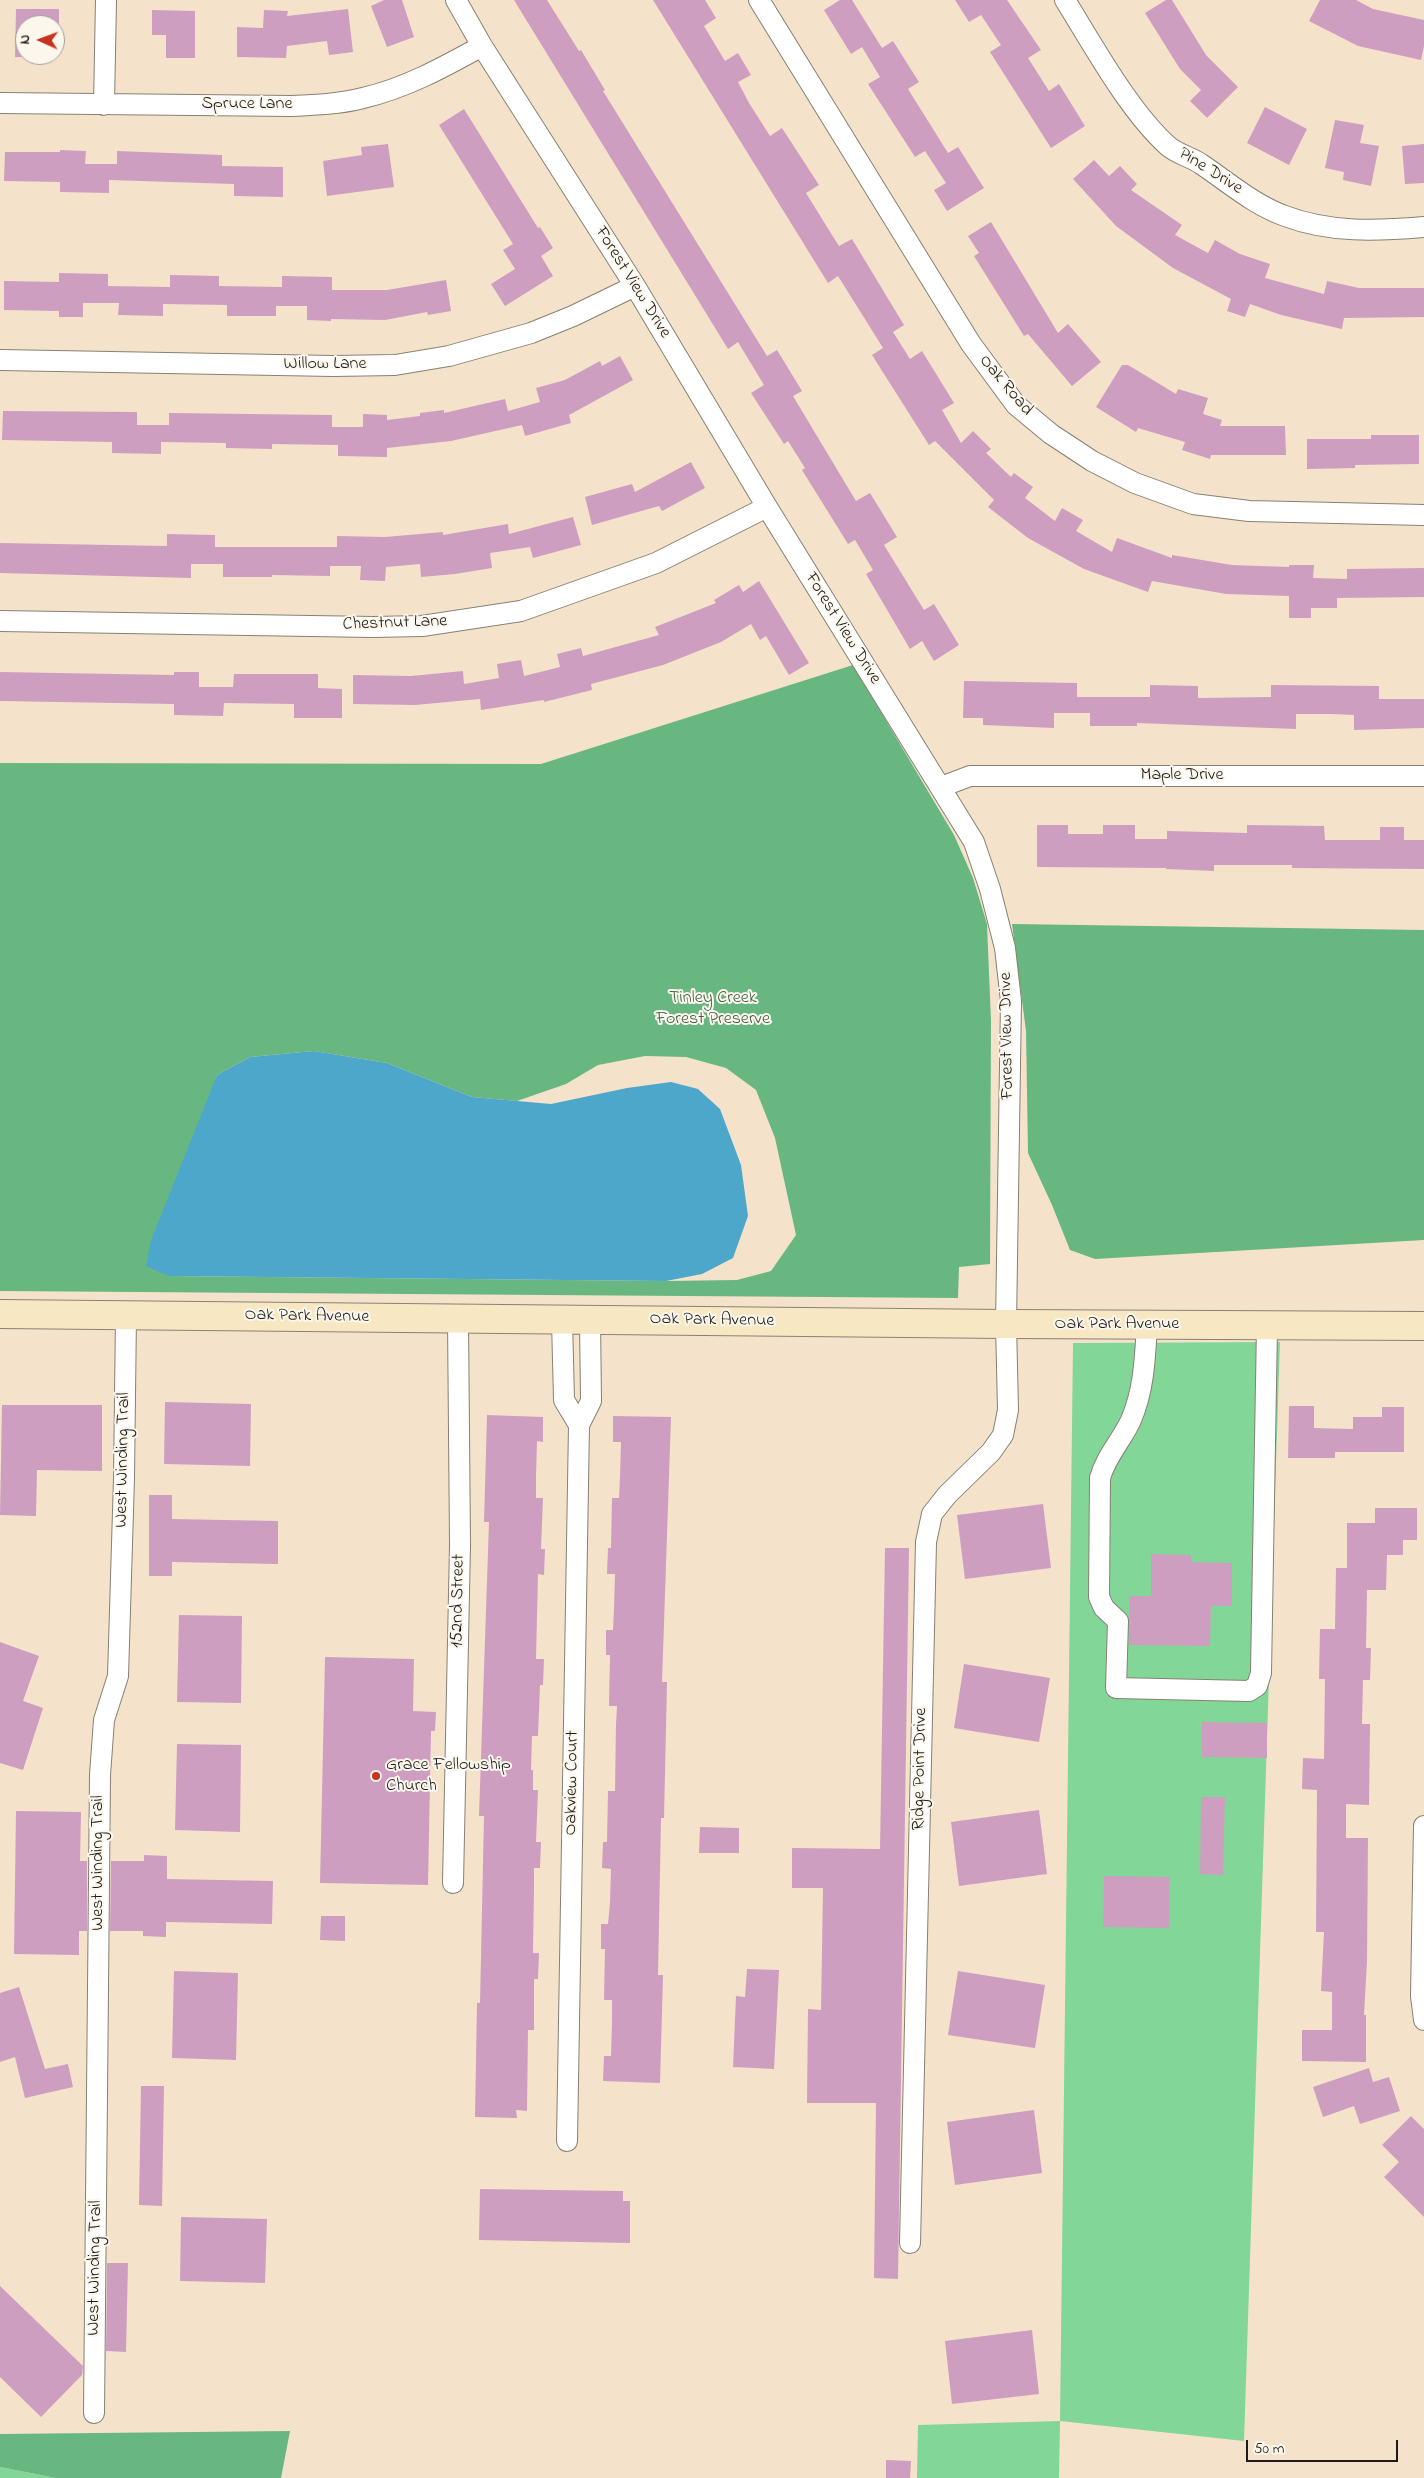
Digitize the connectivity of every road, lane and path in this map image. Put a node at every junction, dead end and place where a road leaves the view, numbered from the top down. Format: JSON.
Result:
{"nodes":[{"id":1,"x":106,"y":0,"type":"edge"},
{"id":2,"x":456,"y":0,"type":"edge"},
{"id":3,"x":759,"y":0,"type":"edge"},
{"id":4,"x":1066,"y":0,"type":"edge"},
{"id":5,"x":482,"y":46,"type":"junction"},
{"id":6,"x":0,"y":103,"type":"edge"},
{"id":7,"x":104,"y":105,"type":"junction"},
{"id":8,"x":1424,"y":227,"type":"edge"},
{"id":9,"x":635,"y":286,"type":"junction"},
{"id":10,"x":0,"y":360,"type":"edge"},
{"id":11,"x":767,"y":507,"type":"junction"},
{"id":12,"x":1424,"y":515,"type":"edge"},
{"id":13,"x":0,"y":621,"type":"edge"},
{"id":14,"x":1424,"y":776,"type":"edge"},
{"id":15,"x":941,"y":787,"type":"junction"},
{"id":16,"x":0,"y":1314,"type":"edge"},
{"id":17,"x":126,"y":1315,"type":"junction"},
{"id":18,"x":458,"y":1318,"type":"junction"},
{"id":19,"x":562,"y":1320,"type":"junction"},
{"id":20,"x":590,"y":1320,"type":"junction"},
{"id":21,"x":1006,"y":1324,"type":"junction"},
{"id":22,"x":1147,"y":1325,"type":"junction"},
{"id":23,"x":1267,"y":1326,"type":"junction"},
{"id":24,"x":1424,"y":1326,"type":"edge"},
{"id":25,"x":579,"y":1425,"type":"junction"},
{"id":26,"x":1424,"y":1826,"type":"edge"},
{"id":27,"x":453,"y":1883,"type":"dead end"},
{"id":28,"x":1424,"y":2020,"type":"edge"},
{"id":29,"x":567,"y":2141,"type":"dead end"},
{"id":30,"x":910,"y":2243,"type":"dead end"},
{"id":31,"x":94,"y":2413,"type":"dead end"}],
"edges":[{"from":1,"to":7,"type":"street"},
{"from":2,"to":5,"type":"street","name":"Forest View Drive"},
{"from":3,"to":12,"type":"street","name":"Oak Road"},
{"from":4,"to":8,"type":"street","name":"Pine Drive"},
{"from":5,"to":7,"type":"street","name":"Spruce Lane"},
{"from":5,"to":9,"type":"street","name":"Forest View Drive"},
{"from":6,"to":7,"type":"street","name":"Spruce Lane"},
{"from":9,"to":10,"type":"street","name":"Willow Lane"},
{"from":9,"to":11,"type":"street","name":"Forest View Drive"},
{"from":11,"to":13,"type":"street","name":"Chestnut Lane"},
{"from":11,"to":15,"type":"street","name":"Forest View Drive"},
{"from":14,"to":15,"type":"street","name":"Maple Drive"},
{"from":15,"to":21,"type":"street","name":"Forest View Drive"},
{"from":16,"to":17,"type":"street","name":"Oak Park Avenue"},
{"from":17,"to":18,"type":"street","name":"Oak Park Avenue"},
{"from":17,"to":31,"type":"street","name":"West Winding Trail"},
{"from":18,"to":19,"type":"street","name":"Oak Park Avenue"},
{"from":18,"to":27,"type":"street","name":"152nd Street"},
{"from":19,"to":20,"type":"street","name":"Oak Park Avenue"},
{"from":19,"to":25,"type":"street"},
{"from":20,"to":21,"type":"street","name":"Oak Park Avenue"},
{"from":20,"to":25,"type":"street","name":"Oakview Court"},
{"from":21,"to":22,"type":"street","name":"Oak Park Avenue"},
{"from":21,"to":30,"type":"street","name":"Ridge Point Drive"},
{"from":22,"to":23,"type":"street","name":"Oak Park Avenue"},
{"from":22,"to":23,"type":"street"},
{"from":23,"to":24,"type":"street","name":"Oak Park Avenue"},
{"from":25,"to":29,"type":"street","name":"Oakview Court"},
{"from":26,"to":28,"type":"street"}]}
